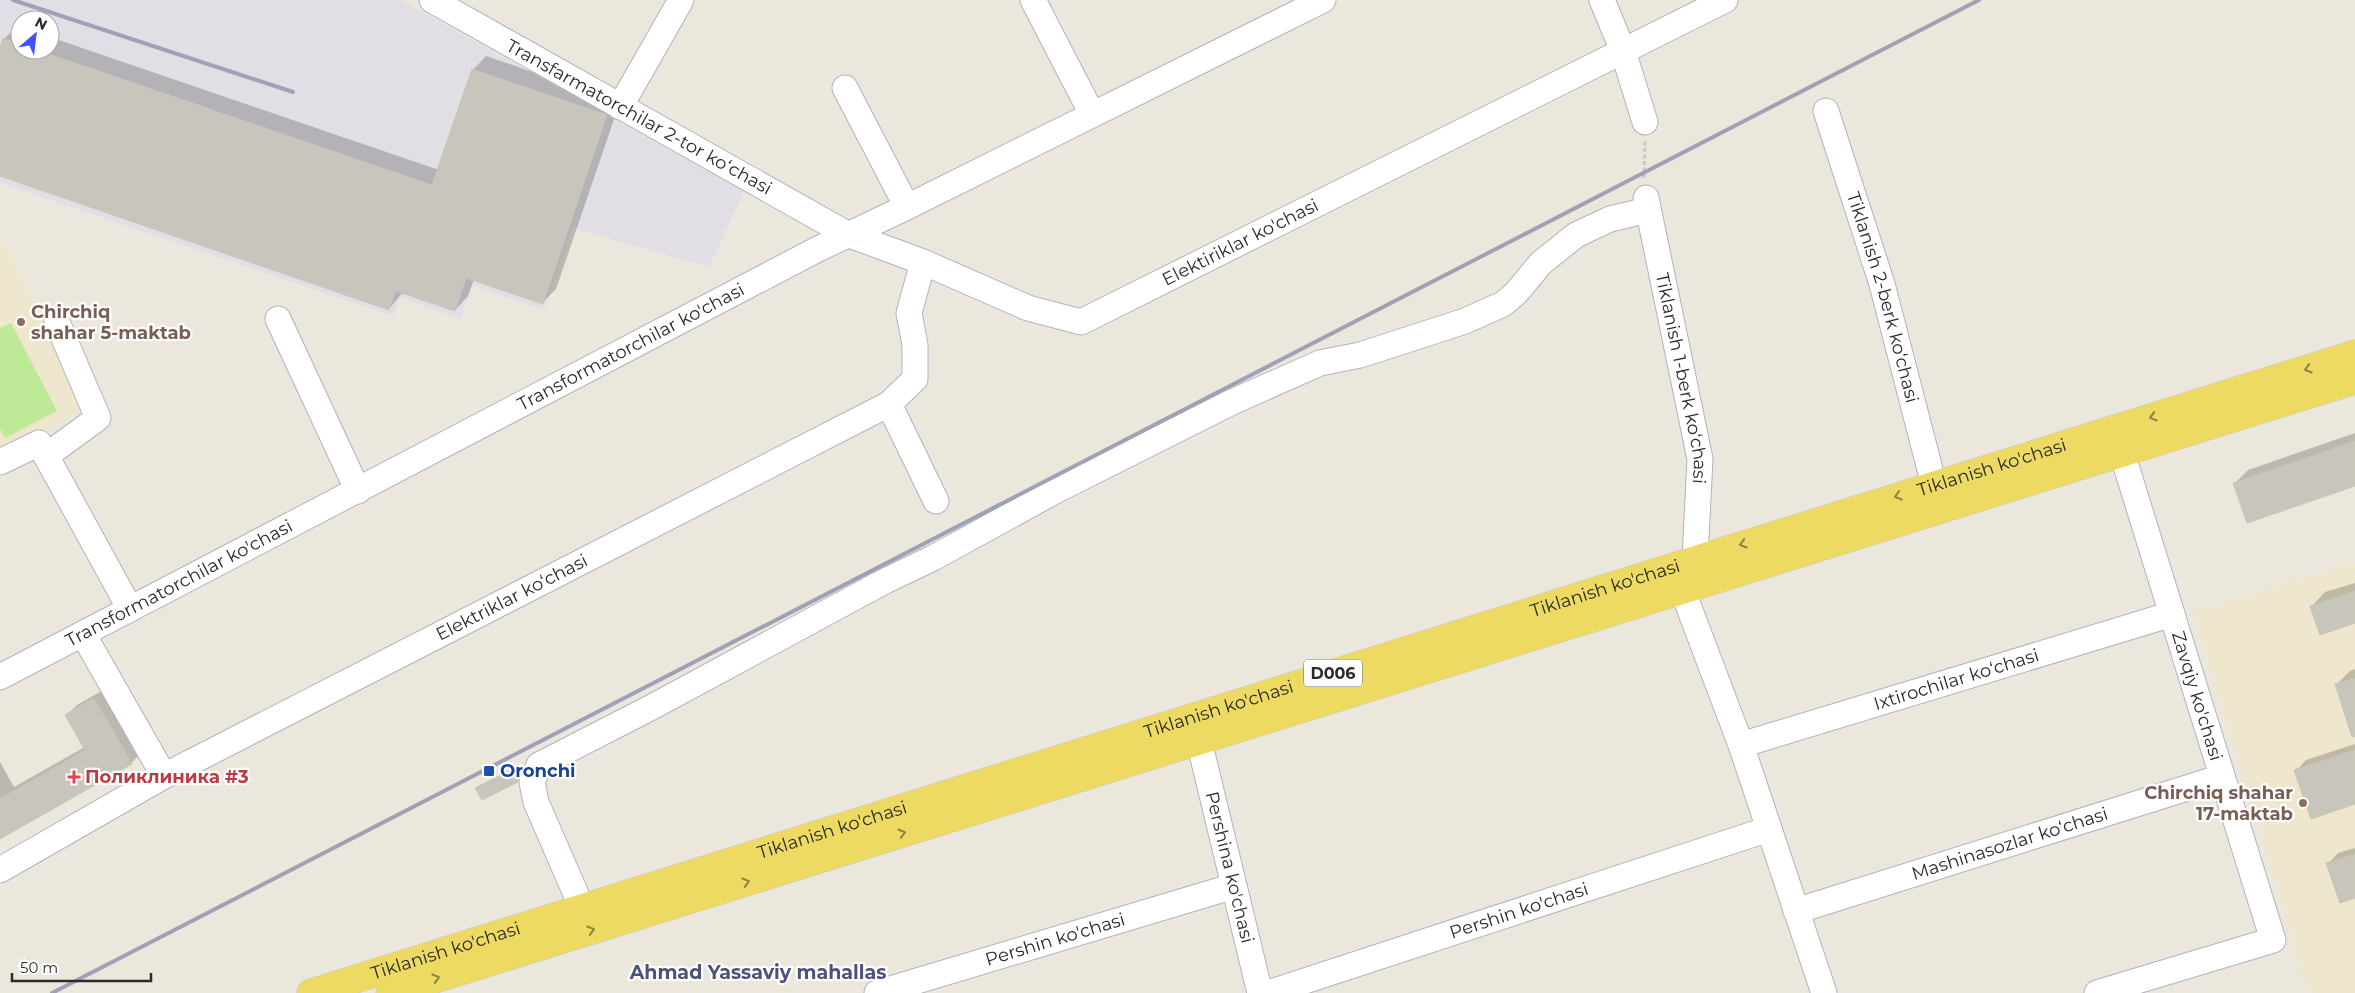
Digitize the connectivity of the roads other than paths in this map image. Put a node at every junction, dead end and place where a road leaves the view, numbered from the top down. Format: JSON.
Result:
{"nodes":[{"id":1,"x":432,"y":0,"type":"edge"},
{"id":2,"x":680,"y":0,"type":"edge"},
{"id":3,"x":1033,"y":0,"type":"edge"},
{"id":4,"x":1323,"y":0,"type":"edge"},
{"id":5,"x":1602,"y":0,"type":"edge"},
{"id":6,"x":1725,"y":0,"type":"edge"},
{"id":7,"x":1276,"y":10,"type":"edge"},
{"id":8,"x":1623,"y":51,"type":"junction"},
{"id":9,"x":845,"y":88,"type":"dead end"},
{"id":10,"x":620,"y":107,"type":"junction"},
{"id":11,"x":1826,"y":111,"type":"dead end"},
{"id":12,"x":1092,"y":114,"type":"junction"},
{"id":13,"x":1645,"y":122,"type":"dead end"},
{"id":14,"x":907,"y":207,"type":"junction"},
{"id":15,"x":847,"y":234,"type":"junction"},
{"id":16,"x":923,"y":262,"type":"junction"},
{"id":17,"x":278,"y":319,"type":"dead end"},
{"id":18,"x":57,"y":322,"type":"dead end"},
{"id":19,"x":2355,"y":354,"type":"edge"},
{"id":20,"x":2355,"y":380,"type":"edge"},
{"id":21,"x":889,"y":404,"type":"junction"},
{"id":22,"x":2122,"y":453,"type":"junction"},
{"id":23,"x":46,"y":456,"type":"junction"},
{"id":24,"x":0,"y":462,"type":"edge"},
{"id":25,"x":1934,"y":485,"type":"junction"},
{"id":26,"x":358,"y":491,"type":"junction"},
{"id":27,"x":936,"y":500,"type":"dead end"},
{"id":28,"x":1695,"y":559,"type":"junction"},
{"id":29,"x":1682,"y":589,"type":"junction"},
{"id":30,"x":130,"y":609,"type":"junction"},
{"id":31,"x":2172,"y":614,"type":"junction"},
{"id":32,"x":84,"y":634,"type":"junction"},
{"id":33,"x":0,"y":677,"type":"edge"},
{"id":34,"x":1199,"y":741,"type":"junction"},
{"id":35,"x":1741,"y":745,"type":"junction"},
{"id":36,"x":164,"y":776,"type":"junction"},
{"id":37,"x":2222,"y":777,"type":"junction"},
{"id":38,"x":1769,"y":829,"type":"junction"},
{"id":39,"x":0,"y":870,"type":"edge"},
{"id":40,"x":1234,"y":886,"type":"junction"},
{"id":41,"x":582,"y":908,"type":"junction"},
{"id":42,"x":1796,"y":911,"type":"junction"},
{"id":43,"x":311,"y":993,"type":"edge"},
{"id":44,"x":390,"y":993,"type":"edge"},
{"id":45,"x":877,"y":993,"type":"edge"},
{"id":46,"x":1260,"y":993,"type":"edge"},
{"id":47,"x":1268,"y":993,"type":"edge"},
{"id":48,"x":1824,"y":993,"type":"edge"},
{"id":49,"x":2097,"y":993,"type":"edge"}],
"edges":[{"from":1,"to":10,"type":"street","name":"Transfarmatorchilar 2-tor koʻchasi"},
{"from":2,"to":10,"type":"street"},
{"from":3,"to":12,"type":"street"},
{"from":4,"to":7,"type":"street","name":"Transformatorchilar ko'chasi"},
{"from":5,"to":8,"type":"street"},
{"from":6,"to":8,"type":"street","name":"Elektiriklar ko'chasi"},
{"from":7,"to":12,"type":"street","name":"Transformatorchilar ko'chasi"},
{"from":8,"to":13,"type":"street"},
{"from":8,"to":16,"type":"street","name":"Elektiriklar ko'chasi"},
{"from":9,"to":14,"type":"street"},
{"from":10,"to":15,"type":"street","name":"Transfarmatorchilar 2-tor koʻchasi"},
{"from":11,"to":25,"type":"street","name":"Tiklanish 2-berk ko‘chasi"},
{"from":12,"to":14,"type":"street","name":"Transformatorchilar ko'chasi"},
{"from":14,"to":15,"type":"street","name":"Transformatorchilar ko'chasi"},
{"from":15,"to":16,"type":"street","name":"Elektiriklar ko'chasi"},
{"from":15,"to":26,"type":"street","name":"Transformatorchilar ko'chasi"},
{"from":16,"to":21,"type":"street","name":"Elektriklar ko‘chasi"},
{"from":17,"to":26,"type":"street"},
{"from":18,"to":23,"type":"street"},
{"from":19,"to":25,"type":"main road","name":"Tiklanish ko'chasi","number":"D006","one_way":true},
{"from":20,"to":22,"type":"main road","number":"D006"},
{"from":21,"to":27,"type":"street"},
{"from":21,"to":36,"type":"street","name":"Elektriklar ko‘chasi"},
{"from":22,"to":29,"type":"main road","number":"D006"},
{"from":22,"to":31,"type":"street","name":"Zavqiy ko'chasi"},
{"from":23,"to":24,"type":"street"},
{"from":23,"to":30,"type":"street"},
{"from":25,"to":28,"type":"main road","name":"Tiklanish ko'chasi","number":"D006","one_way":true},
{"from":26,"to":30,"type":"street","name":"Transformatorchilar ko'chasi"},
{"from":28,"to":29,"type":"main road"},
{"from":28,"to":41,"type":"main road","name":"Tiklanish ko'chasi","number":"D006"},
{"from":28,"to":41,"type":"street","name":"Tiklanish 1-berk ko‘chasi"},
{"from":29,"to":34,"type":"main road","number":"D006"},
{"from":29,"to":35,"type":"street"},
{"from":30,"to":32,"type":"street","name":"Transformatorchilar ko'chasi"},
{"from":31,"to":35,"type":"street","name":"Ixtirochilar ko‘chasi"},
{"from":31,"to":37,"type":"street","name":"Zavqiy ko'chasi"},
{"from":32,"to":33,"type":"street","name":"Transformatorchilar ko'chasi"},
{"from":32,"to":36,"type":"street"},
{"from":34,"to":40,"type":"street","name":"Pershina ko'chasi"},
{"from":44,"to":34,"type":"main road","number":"D006","one_way":true},
{"from":35,"to":38,"type":"street"},
{"from":36,"to":39,"type":"street","name":"Elektriklar ko‘chasi"},
{"from":37,"to":42,"type":"street","name":"Mashinasozlar ko‘chasi"},
{"from":37,"to":49,"type":"street","name":"Zavqiy ko'chasi"},
{"from":38,"to":42,"type":"street"},
{"from":38,"to":47,"type":"street","name":"Pershin ko'chasi"},
{"from":40,"to":45,"type":"street","name":"Pershin ko'chasi"},
{"from":40,"to":46,"type":"street","name":"Pershina ko'chasi"},
{"from":41,"to":43,"type":"main road","name":"Tiklanish ko'chasi","number":"D006"},
{"from":42,"to":48,"type":"street"}]}
